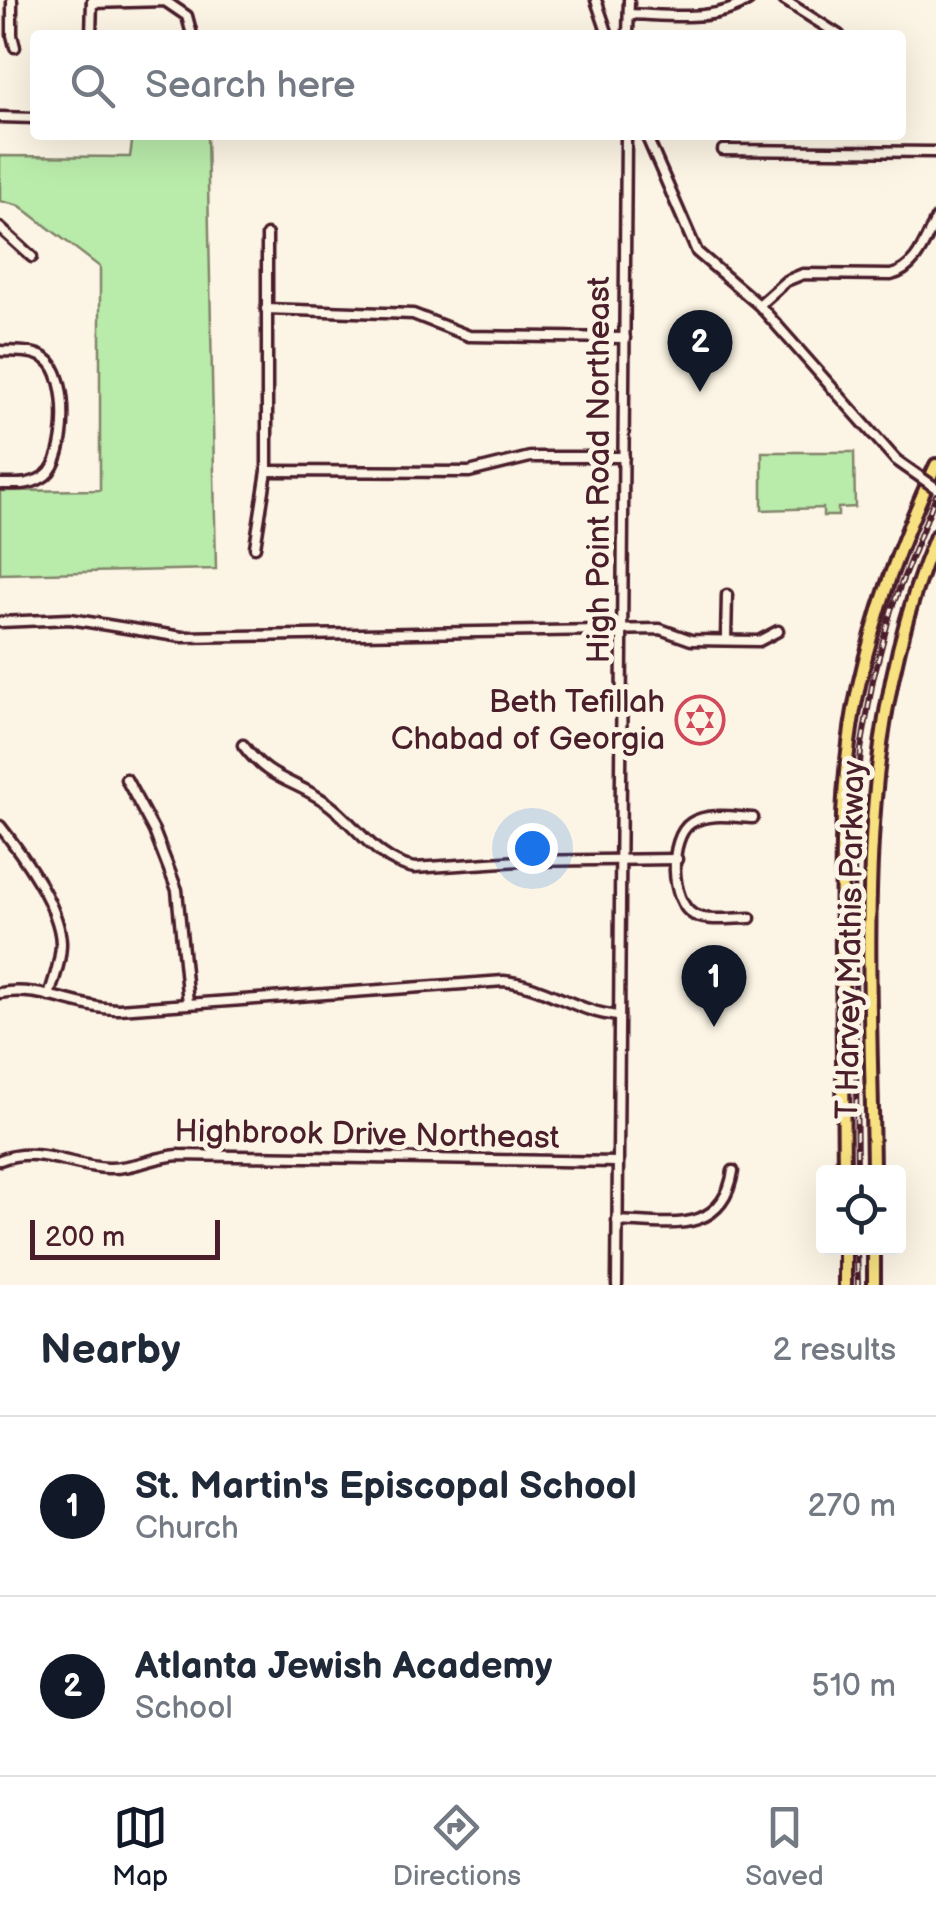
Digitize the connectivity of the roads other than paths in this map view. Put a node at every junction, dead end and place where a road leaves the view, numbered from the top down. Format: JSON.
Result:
{"nodes":[{"id":1,"x":12,"y":0,"type":"edge"},
{"id":2,"x":596,"y":0,"type":"edge"},
{"id":3,"x":629,"y":0,"type":"edge"},
{"id":4,"x":749,"y":0,"type":"edge"},
{"id":5,"x":784,"y":0,"type":"edge"},
{"id":6,"x":92,"y":2,"type":"edge"},
{"id":7,"x":629,"y":14,"type":"junction"},
{"id":8,"x":91,"y":30,"type":"edge"},
{"id":9,"x":191,"y":30,"type":"edge"},
{"id":10,"x":606,"y":30,"type":"edge"},
{"id":11,"x":628,"y":30,"type":"edge"},
{"id":12,"x":828,"y":30,"type":"edge"},
{"id":13,"x":15,"y":47,"type":"dead end"},
{"id":14,"x":0,"y":117,"type":"edge"},
{"id":15,"x":30,"y":118,"type":"edge"},
{"id":16,"x":626,"y":140,"type":"edge"},
{"id":17,"x":648,"y":140,"type":"edge"},
{"id":18,"x":722,"y":150,"type":"dead end"},
{"id":19,"x":936,"y":152,"type":"edge"},
{"id":20,"x":936,"y":218,"type":"edge"},
{"id":21,"x":0,"y":228,"type":"edge"},
{"id":22,"x":266,"y":235,"type":"dead end"},
{"id":23,"x":32,"y":257,"type":"dead end"},
{"id":24,"x":904,"y":272,"type":"junction"},
{"id":25,"x":910,"y":282,"type":"dead end"},
{"id":26,"x":758,"y":306,"type":"junction"},
{"id":27,"x":266,"y":309,"type":"junction"},
{"id":28,"x":625,"y":338,"type":"junction"},
{"id":29,"x":0,"y":351,"type":"edge"},
{"id":30,"x":624,"y":456,"type":"junction"},
{"id":31,"x":936,"y":465,"type":"edge"},
{"id":32,"x":267,"y":471,"type":"junction"},
{"id":33,"x":0,"y":484,"type":"edge"},
{"id":34,"x":936,"y":488,"type":"edge"},
{"id":35,"x":936,"y":536,"type":"edge"},
{"id":36,"x":255,"y":547,"type":"dead end"},
{"id":37,"x":727,"y":595,"type":"dead end"},
{"id":38,"x":0,"y":622,"type":"edge"},
{"id":39,"x":622,"y":629,"type":"junction"},
{"id":40,"x":778,"y":631,"type":"dead end"},
{"id":41,"x":726,"y":640,"type":"junction"},
{"id":42,"x":243,"y":746,"type":"dead end"},
{"id":43,"x":126,"y":780,"type":"dead end"},
{"id":44,"x":753,"y":818,"type":"dead end"},
{"id":45,"x":0,"y":826,"type":"edge"},
{"id":46,"x":677,"y":860,"type":"junction"},
{"id":47,"x":622,"y":861,"type":"junction"},
{"id":48,"x":750,"y":918,"type":"dead end"},
{"id":49,"x":0,"y":993,"type":"edge"},
{"id":50,"x":50,"y":996,"type":"junction"},
{"id":51,"x":188,"y":1003,"type":"junction"},
{"id":52,"x":620,"y":1016,"type":"junction"},
{"id":53,"x":0,"y":1160,"type":"edge"},
{"id":54,"x":618,"y":1162,"type":"junction"},
{"id":55,"x":844,"y":1165,"type":"edge"},
{"id":56,"x":873,"y":1165,"type":"edge"},
{"id":57,"x":733,"y":1171,"type":"dead end"},
{"id":58,"x":618,"y":1221,"type":"junction"},
{"id":59,"x":845,"y":1255,"type":"edge"},
{"id":60,"x":874,"y":1255,"type":"edge"},
{"id":61,"x":617,"y":1285,"type":"edge"},
{"id":62,"x":845,"y":1285,"type":"edge"},
{"id":63,"x":874,"y":1285,"type":"edge"}],
"edges":[{"from":1,"to":13,"type":"street"},
{"from":2,"to":10,"type":"street"},
{"from":3,"to":7,"type":"street"},
{"from":4,"to":7,"type":"street"},
{"from":5,"to":12,"type":"street"},
{"from":6,"to":8,"type":"street"},
{"from":6,"to":9,"type":"street"},
{"from":7,"to":11,"type":"street"},
{"from":14,"to":15,"type":"street"},
{"from":16,"to":28,"type":"street","name":"High Point Road Northeast"},
{"from":17,"to":26,"type":"street"},
{"from":18,"to":19,"type":"street"},
{"from":20,"to":24,"type":"street"},
{"from":21,"to":23,"type":"street"},
{"from":22,"to":27,"type":"street"},
{"from":24,"to":25,"type":"street"},
{"from":24,"to":26,"type":"street"},
{"from":26,"to":34,"type":"street","bridge":true},
{"from":27,"to":28,"type":"street"},
{"from":27,"to":32,"type":"street"},
{"from":28,"to":30,"type":"street","name":"High Point Road Northeast"},
{"from":29,"to":33,"type":"street"},
{"from":30,"to":32,"type":"street"},
{"from":30,"to":39,"type":"street","name":"High Point Road Northeast"},
{"from":31,"to":55,"type":"highway","name":"T Harvey Mathis Parkway"},
{"from":32,"to":36,"type":"street"},
{"from":35,"to":56,"type":"highway","name":"T Harvey Mathis Parkway"},
{"from":37,"to":41,"type":"street"},
{"from":38,"to":39,"type":"street"},
{"from":39,"to":41,"type":"street"},
{"from":39,"to":47,"type":"street","name":"High Point Road Northeast"},
{"from":40,"to":41,"type":"street"},
{"from":42,"to":47,"type":"street"},
{"from":43,"to":51,"type":"street"},
{"from":44,"to":46,"type":"street"},
{"from":45,"to":50,"type":"street"},
{"from":46,"to":47,"type":"street"},
{"from":46,"to":48,"type":"street"},
{"from":47,"to":52,"type":"street","name":"High Point Road Northeast"},
{"from":49,"to":50,"type":"street"},
{"from":50,"to":51,"type":"street"},
{"from":51,"to":52,"type":"street"},
{"from":52,"to":54,"type":"street","name":"High Point Road Northeast"},
{"from":53,"to":54,"type":"street","name":"Highbrook Drive Northeast"},
{"from":54,"to":58,"type":"street","name":"High Point Road Northeast"},
{"from":57,"to":58,"type":"street"},
{"from":58,"to":61,"type":"street","name":"High Point Road Northeast"},
{"from":59,"to":62,"type":"highway"},
{"from":60,"to":63,"type":"highway"}]}
